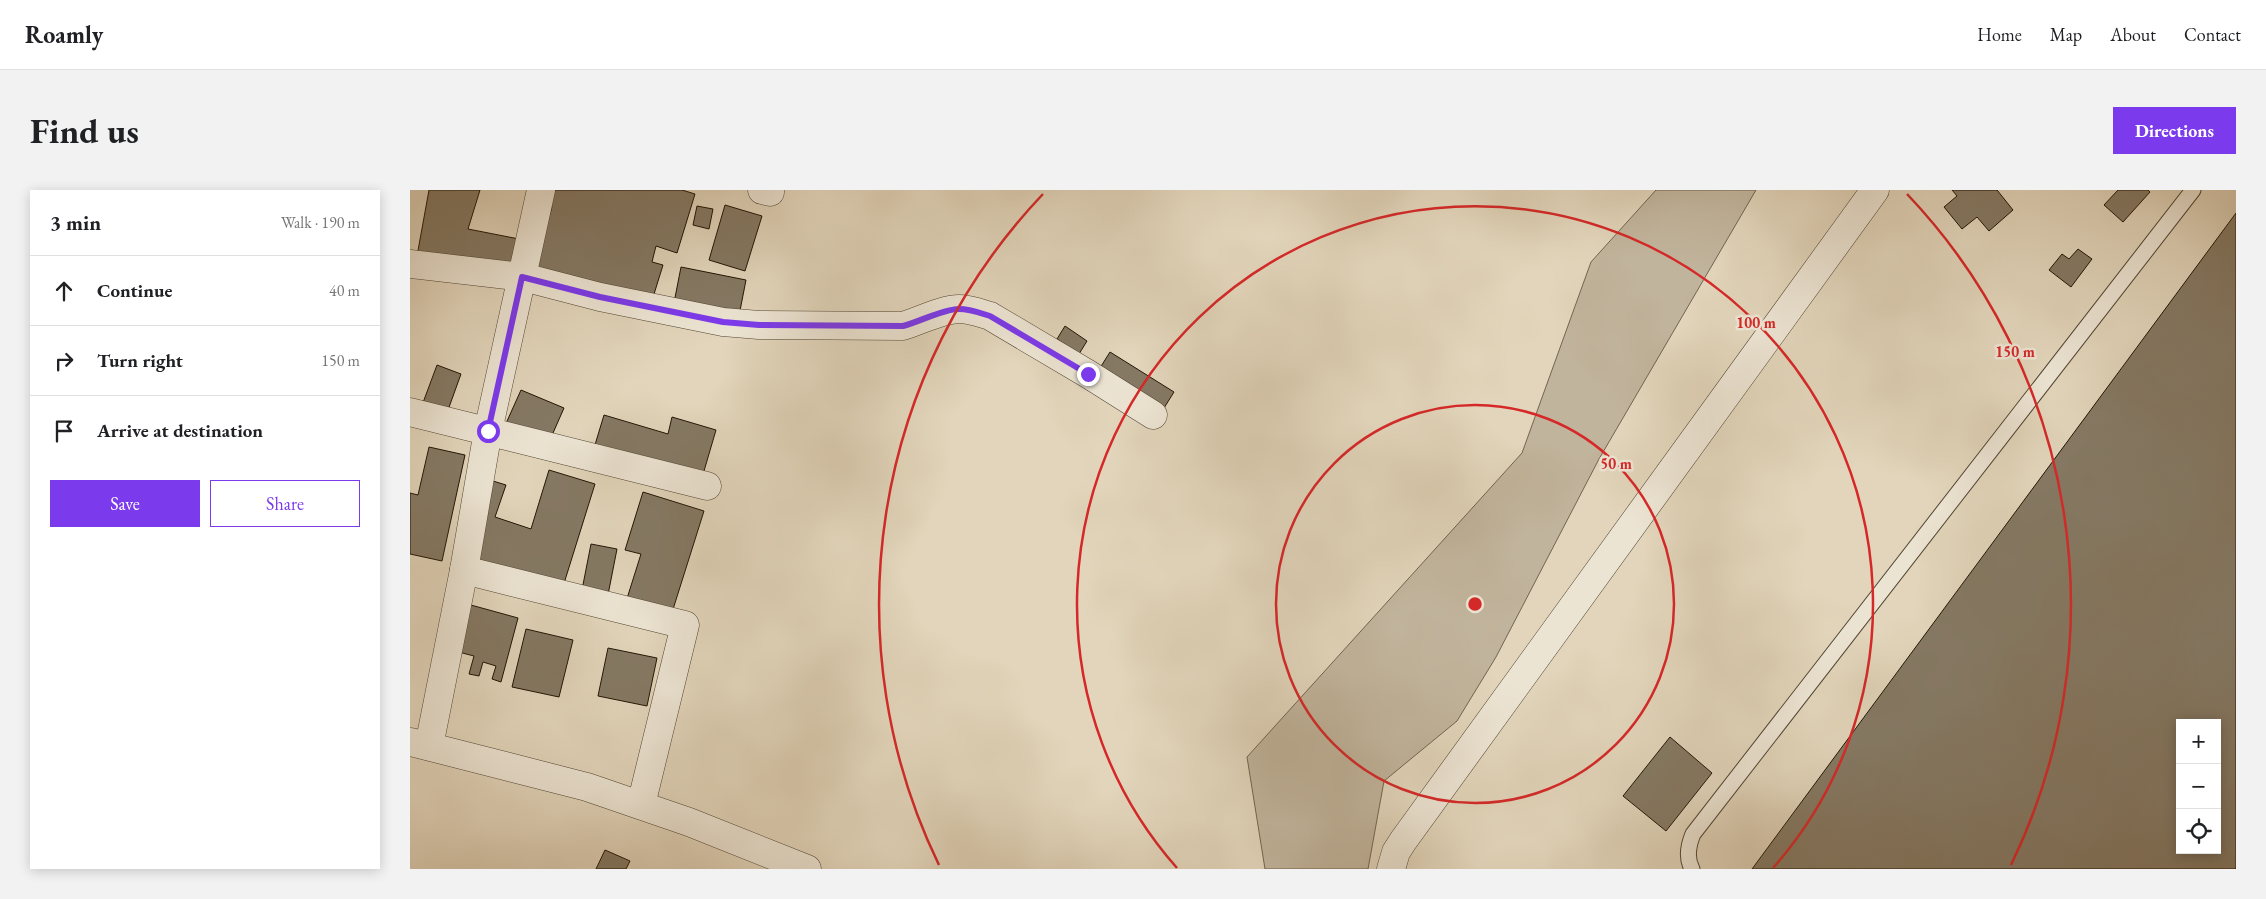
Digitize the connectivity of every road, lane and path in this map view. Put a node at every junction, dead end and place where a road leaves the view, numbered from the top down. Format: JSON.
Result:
{"nodes":[{"id":1,"x":541,"y":190,"type":"edge"},
{"id":2,"x":1875,"y":190,"type":"edge"},
{"id":3,"x":2193,"y":190,"type":"edge"},
{"id":4,"x":410,"y":264,"type":"edge"},
{"id":5,"x":522,"y":277,"type":"junction"},
{"id":6,"x":410,"y":412,"type":"edge"},
{"id":7,"x":1153,"y":415,"type":"dead end"},
{"id":8,"x":488,"y":431,"type":"junction"},
{"id":9,"x":707,"y":486,"type":"dead end"},
{"id":10,"x":464,"y":570,"type":"junction"},
{"id":11,"x":419,"y":744,"type":"edge"},
{"id":12,"x":641,"y":805,"type":"junction"},
{"id":13,"x":807,"y":869,"type":"edge"},
{"id":14,"x":1391,"y":869,"type":"edge"},
{"id":15,"x":1692,"y":869,"type":"edge"}],
"edges":[{"from":1,"to":5,"type":"street"},
{"from":2,"to":14,"type":"street"},
{"from":3,"to":15,"type":"lane"},
{"from":4,"to":5,"type":"street"},
{"from":5,"to":7,"type":"street"},
{"from":5,"to":8,"type":"street"},
{"from":6,"to":8,"type":"street"},
{"from":8,"to":9,"type":"street"},
{"from":8,"to":10,"type":"street"},
{"from":10,"to":11,"type":"street"},
{"from":10,"to":12,"type":"street"},
{"from":11,"to":12,"type":"street"},
{"from":12,"to":13,"type":"street"}]}
